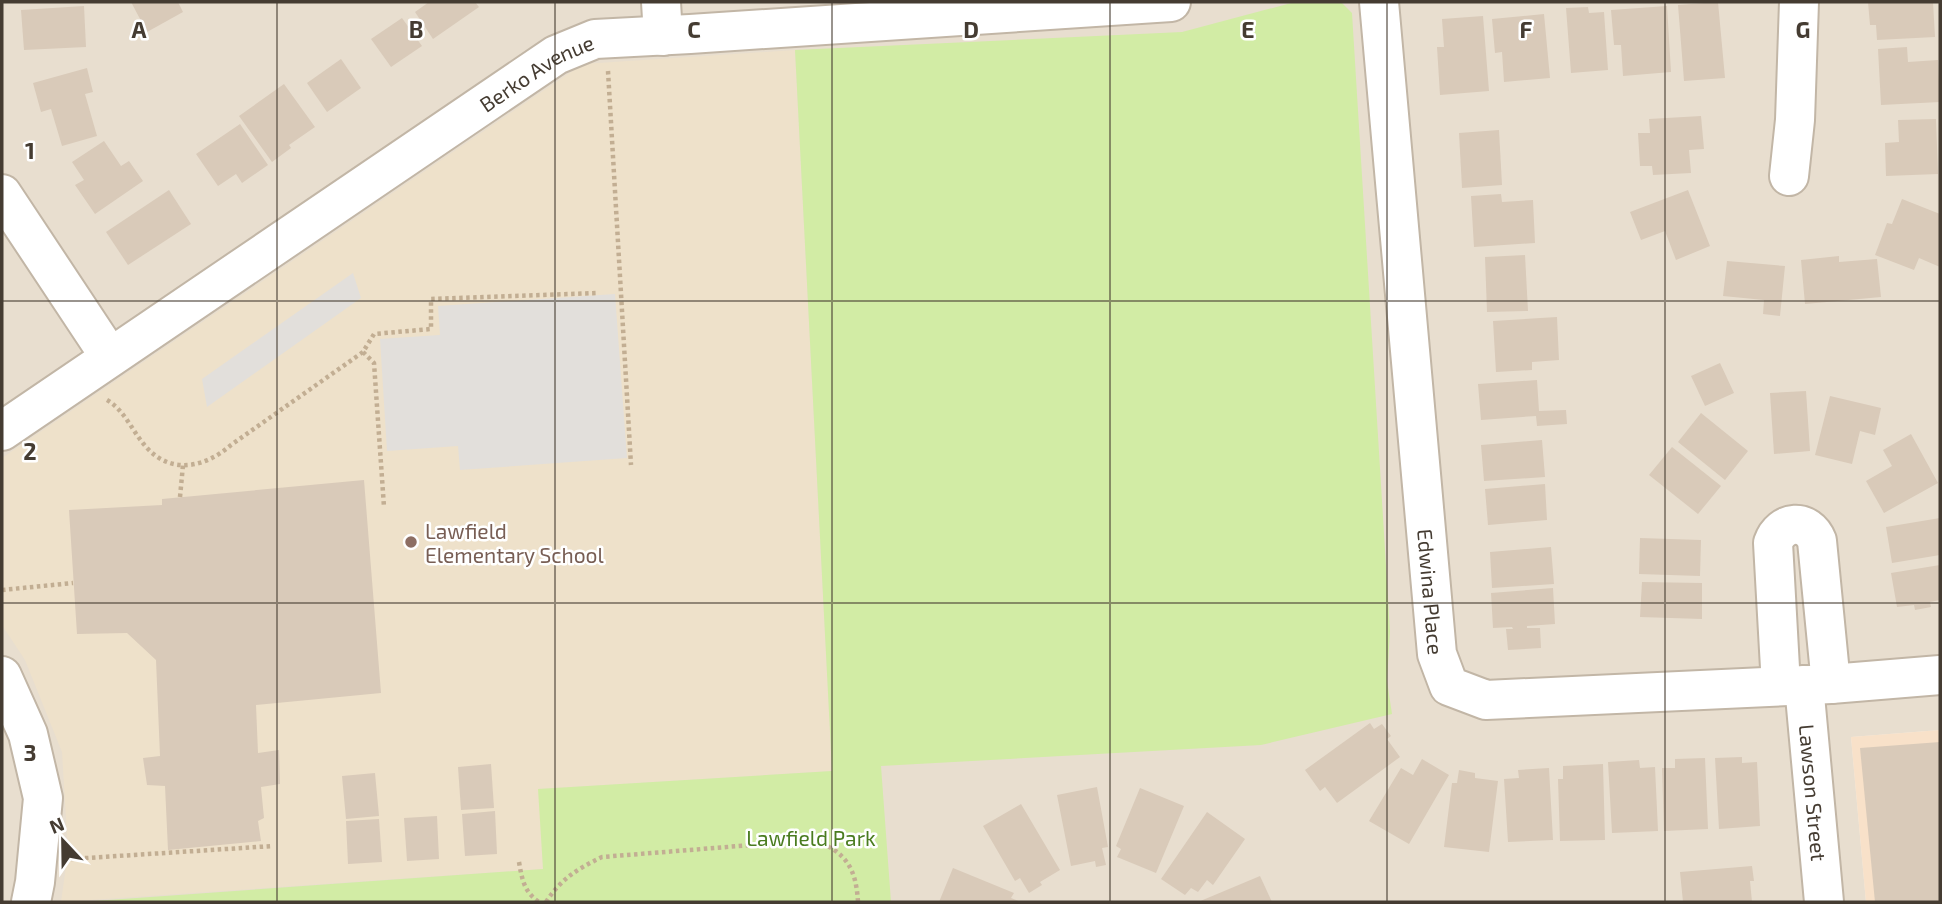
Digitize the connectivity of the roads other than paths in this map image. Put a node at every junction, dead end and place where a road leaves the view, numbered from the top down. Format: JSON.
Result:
{"nodes":[{"id":1,"x":1171,"y":2,"type":"edge"},
{"id":2,"x":1379,"y":2,"type":"edge"},
{"id":3,"x":1799,"y":2,"type":"edge"},
{"id":4,"x":1022,"y":7,"type":"edge"},
{"id":5,"x":662,"y":19,"type":"edge"},
{"id":6,"x":1789,"y":176,"type":"dead end"},
{"id":7,"x":2,"y":194,"type":"edge"},
{"id":8,"x":110,"y":357,"type":"junction"},
{"id":9,"x":2,"y":431,"type":"edge"},
{"id":10,"x":1940,"y":674,"type":"edge"},
{"id":11,"x":2,"y":676,"type":"edge"},
{"id":12,"x":1805,"y":685,"type":"junction"},
{"id":13,"x":31,"y":902,"type":"edge"},
{"id":14,"x":1824,"y":902,"type":"edge"}],
"edges":[{"from":1,"to":4,"type":"street","name":"Berko Avenue"},
{"from":2,"to":12,"type":"street","name":"Edwina Place"},
{"from":3,"to":6,"type":"street"},
{"from":4,"to":5,"type":"street","name":"Berko Avenue"},
{"from":5,"to":8,"type":"street","name":"Berko Avenue"},
{"from":7,"to":8,"type":"street"},
{"from":8,"to":9,"type":"street","name":"Berko Avenue"},
{"from":10,"to":12,"type":"street","name":"Edwina Place"},
{"from":11,"to":13,"type":"street"},
{"from":12,"to":14,"type":"street","name":"Lawson Street"}]}
